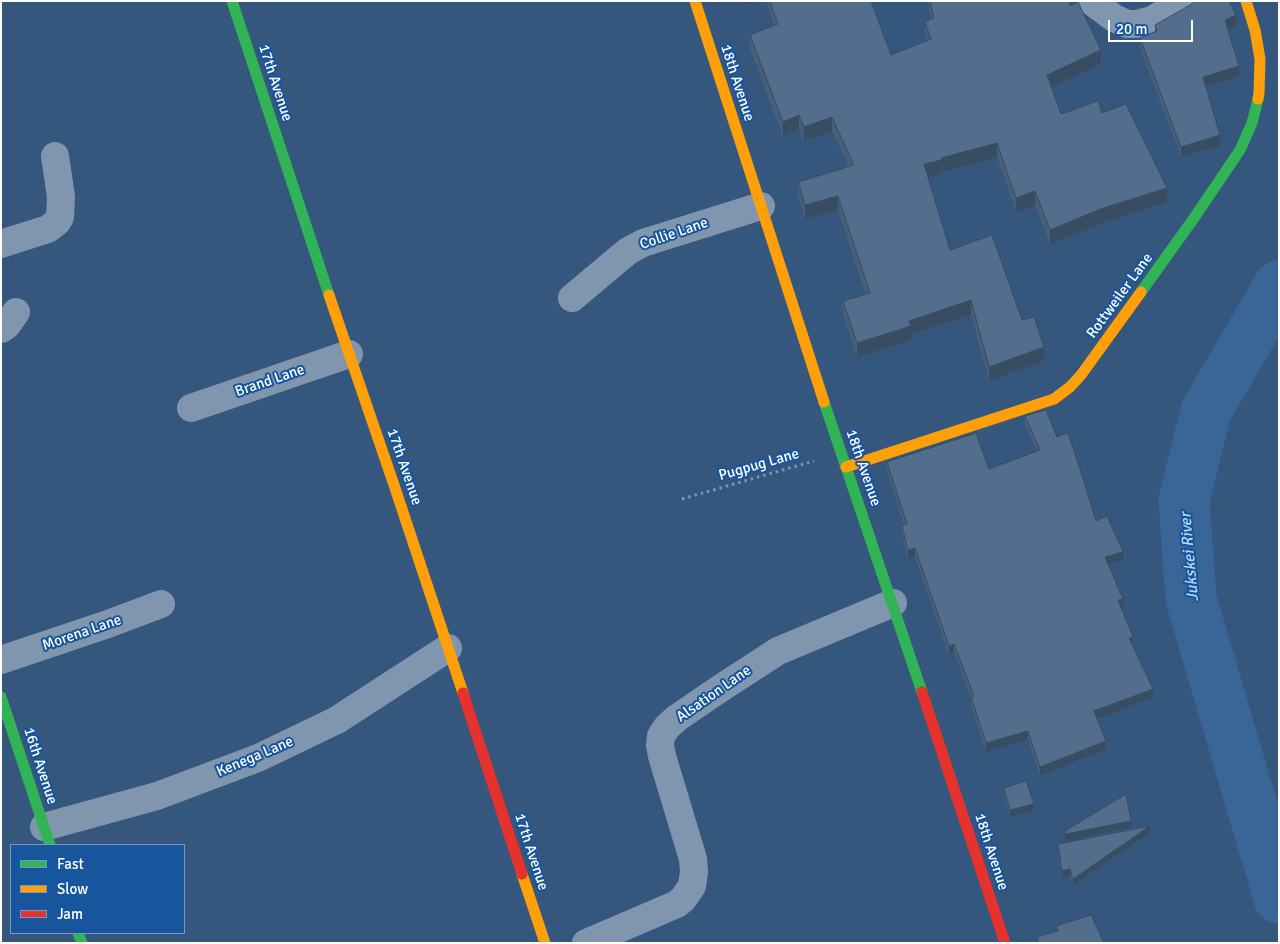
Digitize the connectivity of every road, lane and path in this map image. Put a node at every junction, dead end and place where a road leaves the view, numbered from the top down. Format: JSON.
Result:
{"nodes":[{"id":1,"x":232,"y":1,"type":"edge"},
{"id":2,"x":695,"y":1,"type":"edge"},
{"id":3,"x":1091,"y":1,"type":"edge"},
{"id":4,"x":1184,"y":1,"type":"edge"},
{"id":5,"x":1246,"y":1,"type":"edge"},
{"id":6,"x":55,"y":156,"type":"dead end"},
{"id":7,"x":761,"y":206,"type":"junction"},
{"id":8,"x":1,"y":244,"type":"edge"},
{"id":9,"x":572,"y":298,"type":"dead end"},
{"id":10,"x":349,"y":354,"type":"junction"},
{"id":11,"x":191,"y":408,"type":"dead end"},
{"id":12,"x":841,"y":453,"type":"junction"},
{"id":13,"x":846,"y":467,"type":"junction"},
{"id":14,"x":682,"y":499,"type":"dead end"},
{"id":15,"x":893,"y":603,"type":"junction"},
{"id":16,"x":161,"y":604,"type":"dead end"},
{"id":17,"x":448,"y":648,"type":"junction"},
{"id":18,"x":1,"y":660,"type":"edge"},
{"id":19,"x":1,"y":697,"type":"edge"},
{"id":20,"x":47,"y":836,"type":"edge"},
{"id":21,"x":545,"y":943,"type":"edge"},
{"id":22,"x":586,"y":943,"type":"edge"},
{"id":23,"x":1005,"y":943,"type":"edge"}],
"edges":[{"from":1,"to":10,"type":"street","name":"17th Avenue"},
{"from":2,"to":7,"type":"street","name":"18th Avenue"},
{"from":3,"to":4,"type":"street"},
{"from":5,"to":13,"type":"street","name":"Rottweiler Lane"},
{"from":6,"to":8,"type":"street"},
{"from":7,"to":9,"type":"street","name":"Collie Lane"},
{"from":7,"to":12,"type":"street","name":"18th Avenue"},
{"from":10,"to":11,"type":"street","name":"Brand Lane"},
{"from":10,"to":17,"type":"street","name":"17th Avenue"},
{"from":12,"to":13,"type":"street","name":"18th Avenue"},
{"from":12,"to":14,"type":"path","name":"Pugpug Lane"},
{"from":13,"to":15,"type":"street","name":"18th Avenue"},
{"from":15,"to":22,"type":"street","name":"Alsation Lane"},
{"from":15,"to":23,"type":"street","name":"18th Avenue"},
{"from":16,"to":18,"type":"street","name":"Morena Lane"},
{"from":17,"to":20,"type":"street","name":"Kenega Lane"},
{"from":17,"to":21,"type":"street","name":"17th Avenue"},
{"from":19,"to":20,"type":"street","name":"16th Avenue"}]}
